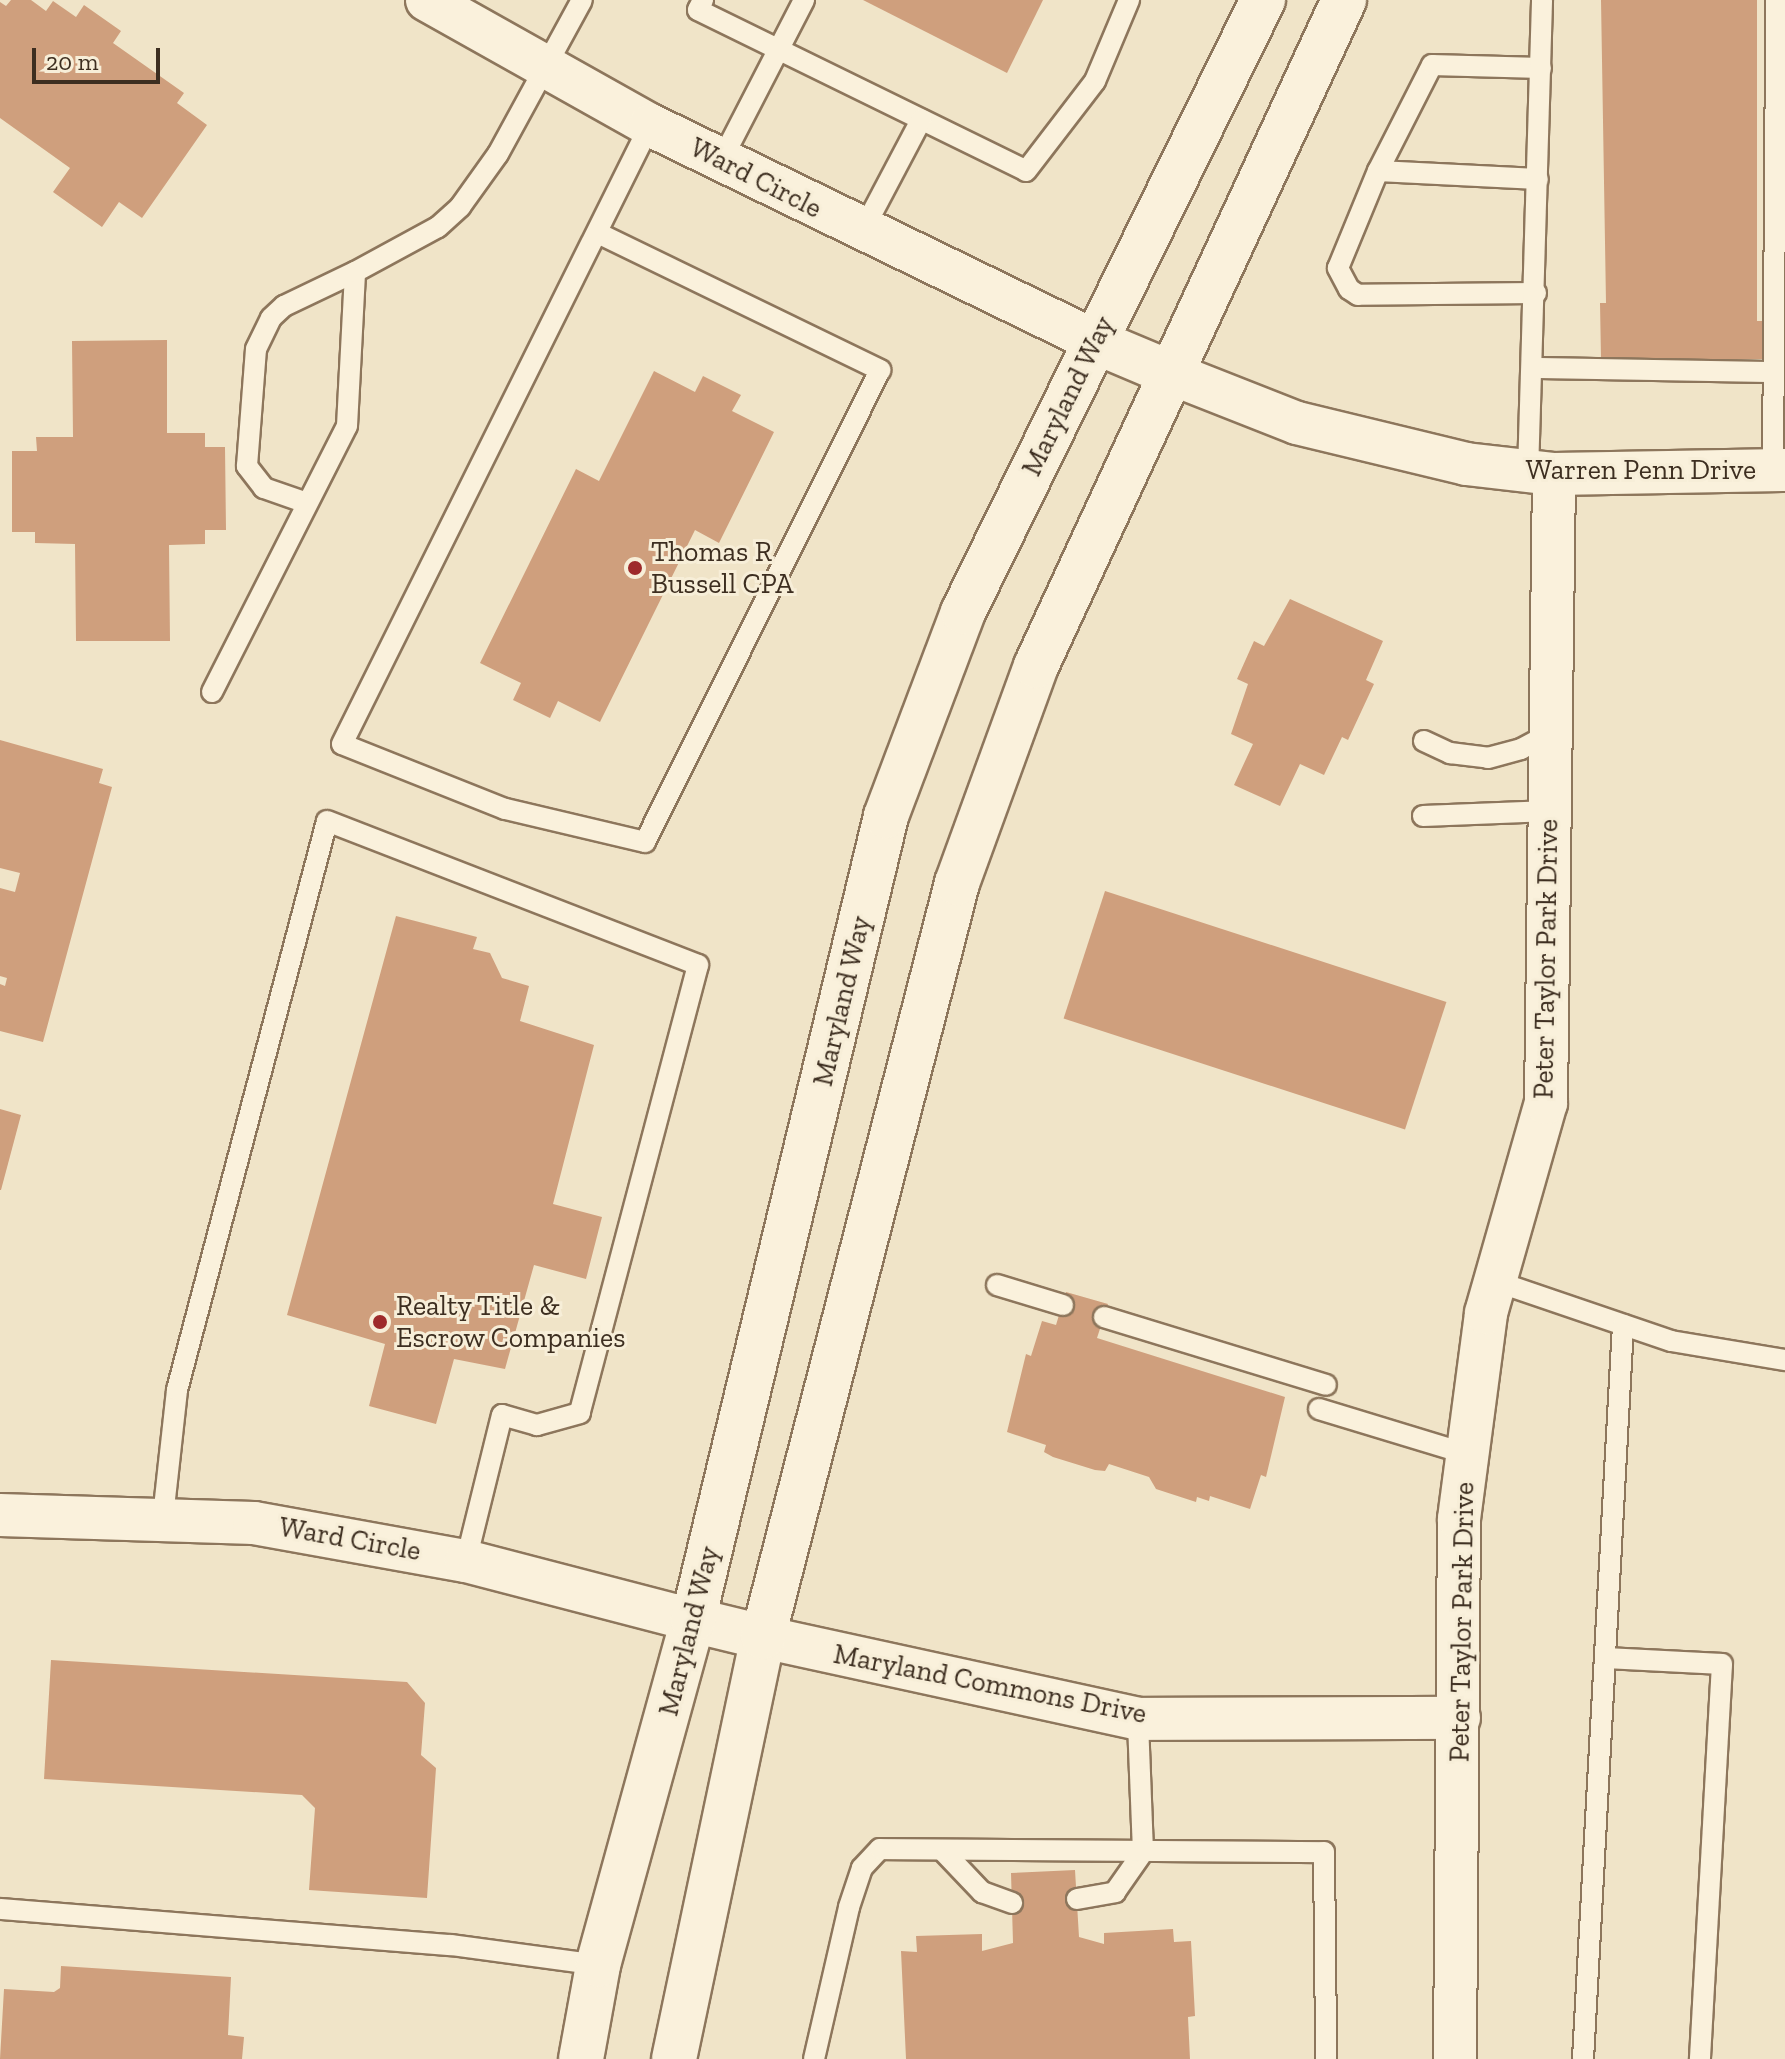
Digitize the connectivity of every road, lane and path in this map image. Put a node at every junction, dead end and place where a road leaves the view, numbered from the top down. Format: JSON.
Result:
{"nodes":[{"id":1,"x":427,"y":0,"type":"edge"},
{"id":2,"x":582,"y":0,"type":"edge"},
{"id":3,"x":703,"y":0,"type":"edge"},
{"id":4,"x":804,"y":0,"type":"edge"},
{"id":5,"x":1129,"y":0,"type":"edge"},
{"id":6,"x":1263,"y":0,"type":"edge"},
{"id":7,"x":1344,"y":0,"type":"edge"},
{"id":8,"x":1542,"y":0,"type":"edge"},
{"id":9,"x":1776,"y":0,"type":"edge"},
{"id":10,"x":778,"y":50,"type":"junction"},
{"id":11,"x":1541,"y":68,"type":"junction"},
{"id":12,"x":545,"y":69,"type":"junction"},
{"id":13,"x":921,"y":120,"type":"junction"},
{"id":14,"x":650,"y":125,"type":"junction"},
{"id":15,"x":721,"y":161,"type":"junction"},
{"id":16,"x":1378,"y":171,"type":"junction"},
{"id":17,"x":1538,"y":179,"type":"junction"},
{"id":18,"x":862,"y":232,"type":"junction"},
{"id":19,"x":598,"y":233,"type":"junction"},
{"id":20,"x":355,"y":272,"type":"junction"},
{"id":21,"x":1536,"y":293,"type":"junction"},
{"id":22,"x":1094,"y":341,"type":"junction"},
{"id":23,"x":1535,"y":368,"type":"junction"},
{"id":24,"x":1772,"y":372,"type":"junction"},
{"id":25,"x":1175,"y":375,"type":"junction"},
{"id":26,"x":1779,"y":470,"type":"edge"},
{"id":27,"x":1541,"y":473,"type":"junction"},
{"id":28,"x":307,"y":503,"type":"junction"},
{"id":29,"x":212,"y":692,"type":"dead end"},
{"id":30,"x":1551,"y":733,"type":"junction"},
{"id":31,"x":1424,"y":741,"type":"dead end"},
{"id":32,"x":1550,"y":811,"type":"junction"},
{"id":33,"x":1423,"y":816,"type":"dead end"},
{"id":34,"x":1495,"y":1281,"type":"junction"},
{"id":35,"x":997,"y":1285,"type":"dead end"},
{"id":36,"x":1063,"y":1305,"type":"dead end"},
{"id":37,"x":1104,"y":1317,"type":"dead end"},
{"id":38,"x":1623,"y":1325,"type":"junction"},
{"id":39,"x":1785,"y":1360,"type":"edge"},
{"id":40,"x":1326,"y":1385,"type":"dead end"},
{"id":41,"x":1319,"y":1409,"type":"dead end"},
{"id":42,"x":1467,"y":1454,"type":"junction"},
{"id":43,"x":0,"y":1515,"type":"edge"},
{"id":44,"x":163,"y":1517,"type":"junction"},
{"id":45,"x":466,"y":1561,"type":"junction"},
{"id":46,"x":693,"y":1620,"type":"junction"},
{"id":47,"x":763,"y":1637,"type":"junction"},
{"id":48,"x":1606,"y":1658,"type":"junction"},
{"id":49,"x":1459,"y":1718,"type":"junction"},
{"id":50,"x":1138,"y":1719,"type":"junction"},
{"id":51,"x":943,"y":1851,"type":"junction"},
{"id":52,"x":1143,"y":1852,"type":"junction"},
{"id":53,"x":1077,"y":1899,"type":"dead end"},
{"id":54,"x":1012,"y":1903,"type":"dead end"},
{"id":55,"x":0,"y":1909,"type":"edge"},
{"id":56,"x":598,"y":1965,"type":"junction"},
{"id":57,"x":581,"y":2059,"type":"edge"},
{"id":58,"x":674,"y":2059,"type":"edge"},
{"id":59,"x":814,"y":2059,"type":"edge"},
{"id":60,"x":1326,"y":2059,"type":"edge"},
{"id":61,"x":1455,"y":2059,"type":"edge"},
{"id":62,"x":1583,"y":2059,"type":"edge"},
{"id":63,"x":1700,"y":2059,"type":"edge"}],
"edges":[{"from":1,"to":12,"type":"street","name":"Ward Circle"},
{"from":2,"to":12,"type":"lane"},
{"from":3,"to":10,"type":"lane"},
{"from":4,"to":10,"type":"lane"},
{"from":5,"to":13,"type":"lane"},
{"from":6,"to":22,"type":"main road","name":"Maryland Way"},
{"from":7,"to":25,"type":"main road"},
{"from":8,"to":11,"type":"lane"},
{"from":9,"to":24,"type":"lane"},
{"from":10,"to":13,"type":"lane"},
{"from":10,"to":15,"type":"lane"},
{"from":11,"to":16,"type":"lane"},
{"from":11,"to":17,"type":"lane"},
{"from":12,"to":14,"type":"street","name":"Ward Circle"},
{"from":12,"to":20,"type":"lane"},
{"from":13,"to":18,"type":"lane"},
{"from":14,"to":15,"type":"street","name":"Ward Circle"},
{"from":14,"to":19,"type":"lane"},
{"from":15,"to":18,"type":"street","name":"Ward Circle"},
{"from":16,"to":17,"type":"lane"},
{"from":16,"to":21,"type":"lane"},
{"from":17,"to":21,"type":"lane"},
{"from":18,"to":22,"type":"street","name":"Ward Circle"},
{"from":19,"to":19,"type":"lane"},
{"from":20,"to":28,"type":"lane"},
{"from":20,"to":28,"type":"lane"},
{"from":21,"to":23,"type":"lane"},
{"from":22,"to":25,"type":"main road"},
{"from":22,"to":46,"type":"main road","name":"Maryland Way"},
{"from":23,"to":24,"type":"lane"},
{"from":23,"to":27,"type":"lane"},
{"from":24,"to":26,"type":"lane"},
{"from":25,"to":27,"type":"street","name":"Warren Penn Drive"},
{"from":25,"to":47,"type":"main road"},
{"from":26,"to":27,"type":"street","name":"Warren Penn Drive"},
{"from":27,"to":30,"type":"street","name":"Peter Taylor Park Drive"},
{"from":28,"to":29,"type":"lane"},
{"from":30,"to":31,"type":"lane"},
{"from":30,"to":32,"type":"street","name":"Peter Taylor Park Drive"},
{"from":32,"to":33,"type":"lane"},
{"from":32,"to":34,"type":"street","name":"Peter Taylor Park Drive"},
{"from":34,"to":38,"type":"lane"},
{"from":34,"to":42,"type":"street","name":"Peter Taylor Park Drive"},
{"from":35,"to":36,"type":"lane"},
{"from":37,"to":40,"type":"lane"},
{"from":38,"to":39,"type":"lane"},
{"from":38,"to":48,"type":"lane"},
{"from":41,"to":42,"type":"lane"},
{"from":42,"to":49,"type":"street","name":"Peter Taylor Park Drive"},
{"from":43,"to":44,"type":"street","name":"Ward Circle"},
{"from":44,"to":45,"type":"street","name":"Ward Circle"},
{"from":44,"to":45,"type":"lane"},
{"from":45,"to":46,"type":"street","name":"Ward Circle"},
{"from":46,"to":47,"type":"main road"},
{"from":46,"to":56,"type":"main road","name":"Maryland Way"},
{"from":47,"to":50,"type":"street","name":"Maryland Commons Drive"},
{"from":47,"to":58,"type":"main road"},
{"from":48,"to":62,"type":"lane"},
{"from":48,"to":63,"type":"lane"},
{"from":49,"to":50,"type":"street","name":"Maryland Commons Drive"},
{"from":49,"to":61,"type":"street","name":"Peter Taylor Park Drive"},
{"from":50,"to":52,"type":"lane"},
{"from":51,"to":52,"type":"lane"},
{"from":51,"to":54,"type":"lane"},
{"from":51,"to":59,"type":"lane"},
{"from":52,"to":53,"type":"lane"},
{"from":52,"to":60,"type":"lane"},
{"from":55,"to":56,"type":"lane"},
{"from":56,"to":57,"type":"main road","name":"Maryland Way"}]}
